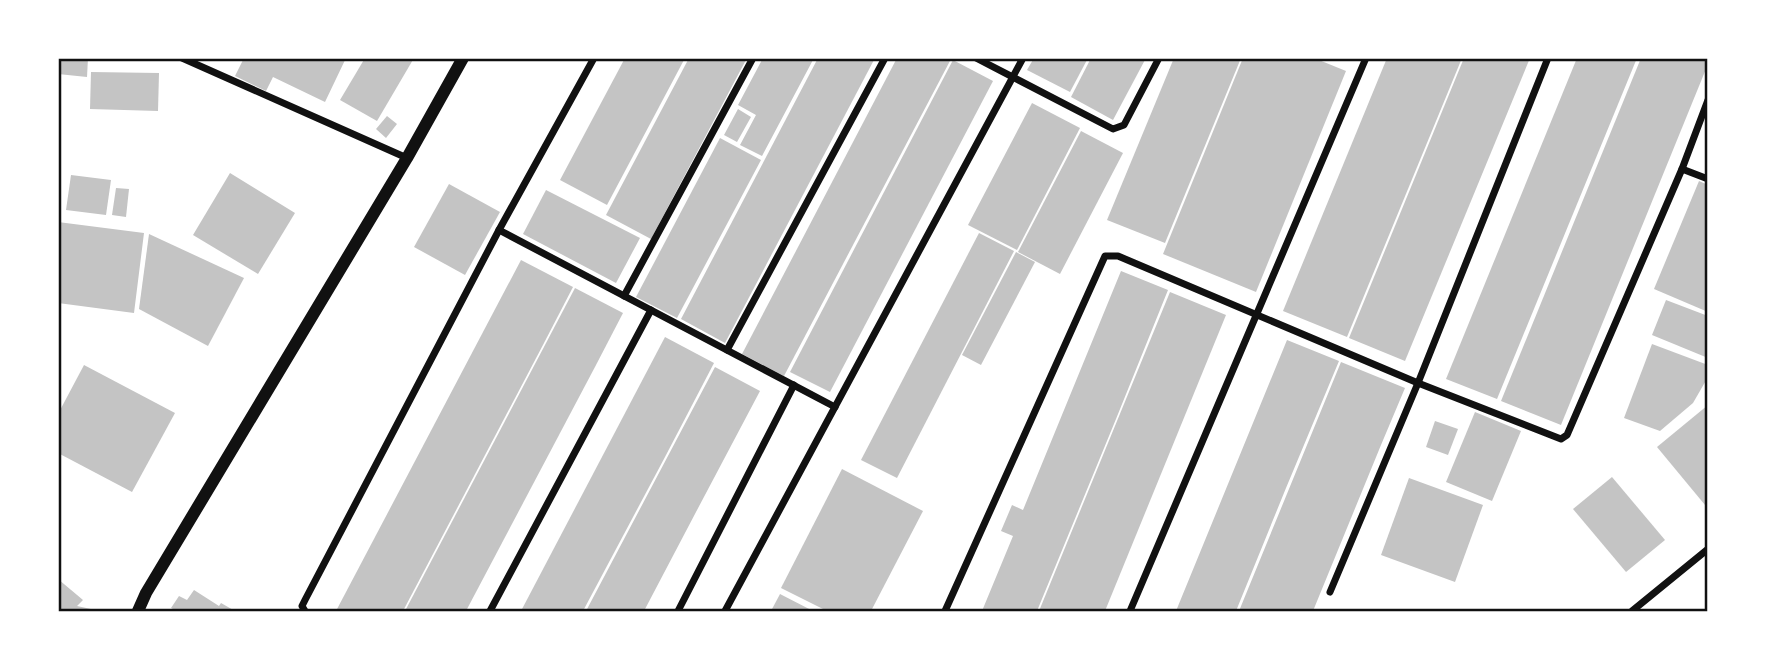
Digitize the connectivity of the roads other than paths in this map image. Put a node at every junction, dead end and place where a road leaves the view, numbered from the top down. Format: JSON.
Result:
{"nodes":[{"id":1,"x":182,"y":58,"type":"edge"},
{"id":2,"x":463,"y":58,"type":"edge"},
{"id":3,"x":594,"y":58,"type":"edge"},
{"id":4,"x":752,"y":58,"type":"edge"},
{"id":5,"x":886,"y":58,"type":"edge"},
{"id":6,"x":976,"y":58,"type":"edge"},
{"id":7,"x":1023,"y":58,"type":"edge"},
{"id":8,"x":1159,"y":58,"type":"edge"},
{"id":9,"x":1366,"y":58,"type":"edge"},
{"id":10,"x":1548,"y":58,"type":"edge"},
{"id":11,"x":1012,"y":78,"type":"junction"},
{"id":12,"x":1708,"y":100,"type":"edge"},
{"id":13,"x":407,"y":158,"type":"junction"},
{"id":14,"x":1682,"y":169,"type":"junction"},
{"id":15,"x":1708,"y":179,"type":"edge"},
{"id":16,"x":499,"y":230,"type":"junction"},
{"id":17,"x":624,"y":296,"type":"junction"},
{"id":18,"x":651,"y":310,"type":"junction"},
{"id":19,"x":1255,"y":314,"type":"junction"},
{"id":20,"x":727,"y":350,"type":"junction"},
{"id":21,"x":1418,"y":383,"type":"junction"},
{"id":22,"x":794,"y":386,"type":"junction"},
{"id":23,"x":835,"y":407,"type":"junction"},
{"id":24,"x":1708,"y":549,"type":"edge"},
{"id":25,"x":1329,"y":592,"type":"dead end"},
{"id":26,"x":138,"y":611,"type":"edge"},
{"id":27,"x":305,"y":611,"type":"edge"},
{"id":28,"x":490,"y":611,"type":"edge"},
{"id":29,"x":678,"y":611,"type":"edge"},
{"id":30,"x":725,"y":611,"type":"edge"},
{"id":31,"x":945,"y":611,"type":"edge"},
{"id":32,"x":1130,"y":611,"type":"edge"},
{"id":33,"x":1632,"y":611,"type":"edge"}],
"edges":[{"from":1,"to":13,"type":"street"},
{"from":2,"to":13,"type":"street"},
{"from":3,"to":16,"type":"street"},
{"from":4,"to":17,"type":"street"},
{"from":5,"to":20,"type":"street"},
{"from":6,"to":11,"type":"street"},
{"from":7,"to":11,"type":"street"},
{"from":8,"to":11,"type":"street"},
{"from":9,"to":19,"type":"street"},
{"from":10,"to":21,"type":"street"},
{"from":11,"to":23,"type":"street"},
{"from":12,"to":14,"type":"street"},
{"from":13,"to":26,"type":"street"},
{"from":14,"to":15,"type":"street"},
{"from":14,"to":21,"type":"street"},
{"from":16,"to":17,"type":"street"},
{"from":16,"to":27,"type":"street"},
{"from":17,"to":18,"type":"street"},
{"from":18,"to":20,"type":"street"},
{"from":18,"to":28,"type":"street"},
{"from":19,"to":21,"type":"street"},
{"from":19,"to":31,"type":"street"},
{"from":19,"to":32,"type":"street"},
{"from":20,"to":22,"type":"street"},
{"from":21,"to":25,"type":"street"},
{"from":22,"to":23,"type":"street"},
{"from":22,"to":29,"type":"street"},
{"from":23,"to":30,"type":"street"},
{"from":24,"to":33,"type":"street"}]}
